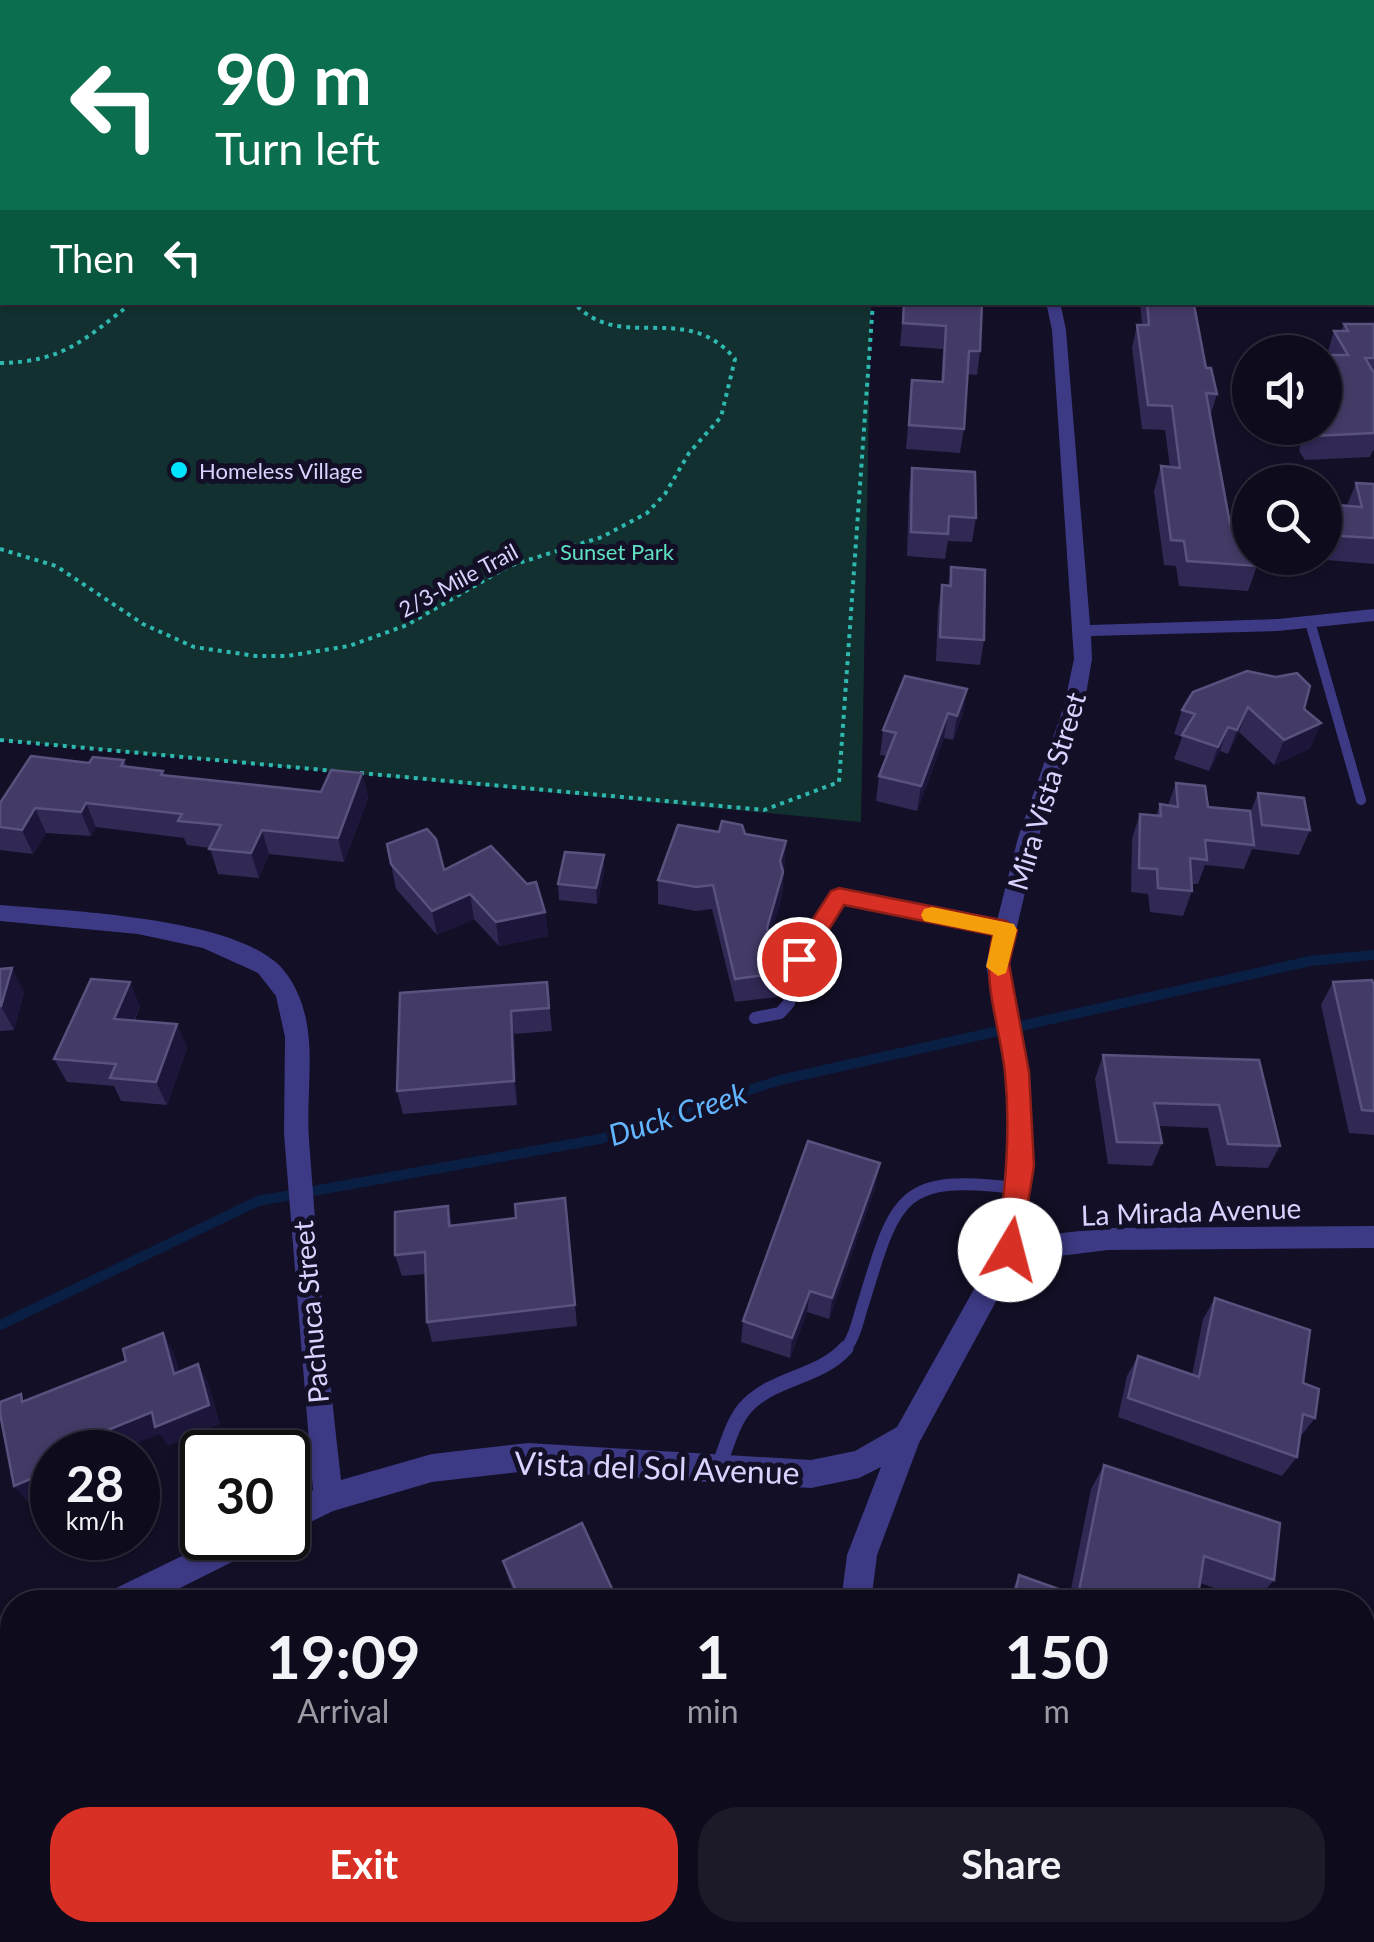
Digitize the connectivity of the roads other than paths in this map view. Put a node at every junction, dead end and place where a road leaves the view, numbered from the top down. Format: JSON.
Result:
{"nodes":[{"id":1,"x":1054,"y":305,"type":"edge"},
{"id":2,"x":1374,"y":615,"type":"edge"},
{"id":3,"x":1310,"y":622,"type":"junction"},
{"id":4,"x":1083,"y":631,"type":"junction"},
{"id":5,"x":1361,"y":800,"type":"dead end"},
{"id":6,"x":0,"y":913,"type":"edge"},
{"id":7,"x":1006,"y":930,"type":"junction"},
{"id":8,"x":755,"y":1018,"type":"dead end"},
{"id":9,"x":1018,"y":1188,"type":"junction"},
{"id":10,"x":1374,"y":1237,"type":"edge"},
{"id":11,"x":1010,"y":1250,"type":"junction"},
{"id":12,"x":908,"y":1437,"type":"junction"},
{"id":13,"x":718,"y":1468,"type":"junction"},
{"id":14,"x":328,"y":1498,"type":"junction"},
{"id":15,"x":310,"y":1507,"type":"edge"},
{"id":16,"x":206,"y":1560,"type":"edge"},
{"id":17,"x":146,"y":1590,"type":"edge"},
{"id":18,"x":858,"y":1590,"type":"edge"}],
"edges":[{"from":1,"to":4,"type":"street","name":"Mira Vista Street"},
{"from":2,"to":3,"type":"street"},
{"from":3,"to":4,"type":"street"},
{"from":3,"to":5,"type":"lane"},
{"from":4,"to":7,"type":"street","name":"Mira Vista Street"},
{"from":6,"to":14,"type":"street","name":"Pachuca Street"},
{"from":7,"to":8,"type":"lane"},
{"from":7,"to":9,"type":"street","name":"Mira Vista Street"},
{"from":9,"to":11,"type":"street","name":"Mira Vista Street"},
{"from":9,"to":13,"type":"lane"},
{"from":10,"to":11,"type":"street","name":"La Mirada Avenue"},
{"from":11,"to":12,"type":"street","name":"Mira Vista Street"},
{"from":12,"to":13,"type":"street","name":"Vista del Sol Avenue"},
{"from":12,"to":18,"type":"street","name":"Mira Vista Street"},
{"from":13,"to":14,"type":"street","name":"Vista del Sol Avenue"},
{"from":14,"to":15,"type":"street","name":"Vista del Sol Avenue"},
{"from":16,"to":17,"type":"street"}]}
